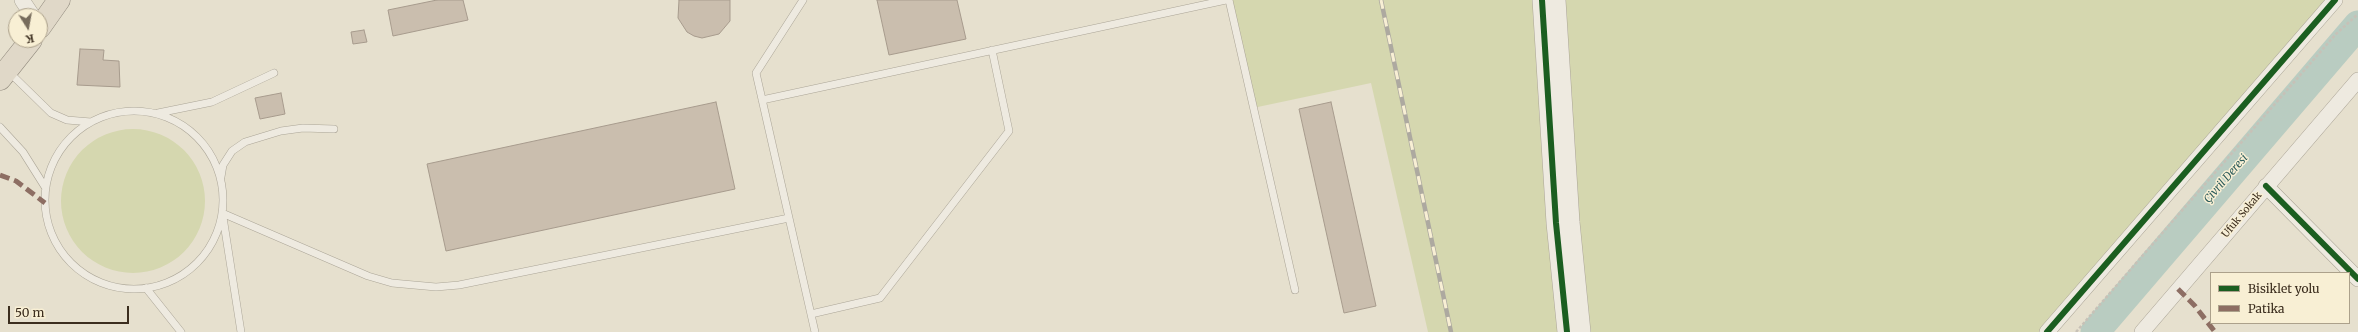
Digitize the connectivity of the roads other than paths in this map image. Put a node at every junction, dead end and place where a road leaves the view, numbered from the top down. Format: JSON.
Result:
{"nodes":[{"id":1,"x":59,"y":0,"type":"edge"},
{"id":2,"x":803,"y":0,"type":"edge"},
{"id":3,"x":1227,"y":0,"type":"edge"},
{"id":4,"x":1542,"y":0,"type":"edge"},
{"id":5,"x":1556,"y":0,"type":"edge"},
{"id":6,"x":2335,"y":0,"type":"edge"},
{"id":7,"x":42,"y":8,"type":"edge"},
{"id":8,"x":11,"y":48,"type":"edge"},
{"id":9,"x":22,"y":48,"type":"edge"},
{"id":10,"x":992,"y":50,"type":"junction"},
{"id":11,"x":2,"y":67,"type":"edge"},
{"id":12,"x":274,"y":73,"type":"dead end"},
{"id":13,"x":2358,"y":80,"type":"edge"},
{"id":14,"x":762,"y":100,"type":"junction"},
{"id":15,"x":155,"y":113,"type":"junction"},
{"id":16,"x":91,"y":122,"type":"junction"},
{"id":17,"x":0,"y":127,"type":"edge"},
{"id":18,"x":334,"y":129,"type":"dead end"},
{"id":19,"x":221,"y":180,"type":"junction"},
{"id":20,"x":2266,"y":186,"type":"junction"},
{"id":21,"x":45,"y":187,"type":"junction"},
{"id":22,"x":222,"y":213,"type":"junction"},
{"id":23,"x":789,"y":218,"type":"junction"},
{"id":24,"x":2358,"y":279,"type":"edge"},
{"id":25,"x":146,"y":288,"type":"junction"},
{"id":26,"x":1295,"y":290,"type":"dead end"},
{"id":27,"x":811,"y":314,"type":"junction"},
{"id":28,"x":181,"y":332,"type":"edge"},
{"id":29,"x":241,"y":332,"type":"edge"},
{"id":30,"x":815,"y":332,"type":"edge"},
{"id":31,"x":1567,"y":332,"type":"edge"},
{"id":32,"x":1581,"y":332,"type":"edge"},
{"id":33,"x":2047,"y":332,"type":"edge"},
{"id":34,"x":2142,"y":332,"type":"edge"}],
"edges":[{"from":1,"to":7,"type":"highway"},
{"from":2,"to":14,"type":"lane"},
{"from":3,"to":10,"type":"lane"},
{"from":3,"to":26,"type":"lane"},
{"from":4,"to":31,"type":"street"},
{"from":5,"to":32,"type":"street"},
{"from":6,"to":33,"type":"street"},
{"from":8,"to":11,"type":"highway"},
{"from":9,"to":11,"type":"highway"},
{"from":10,"to":14,"type":"lane"},
{"from":10,"to":27,"type":"lane"},
{"from":11,"to":16,"type":"lane"},
{"from":12,"to":15,"type":"lane"},
{"from":13,"to":20,"type":"street","name":"Ufuk Sokak"},
{"from":14,"to":23,"type":"lane"},
{"from":15,"to":16,"type":"lane"},
{"from":15,"to":19,"type":"lane"},
{"from":16,"to":21,"type":"lane"},
{"from":17,"to":21,"type":"lane"},
{"from":18,"to":19,"type":"lane"},
{"from":19,"to":22,"type":"lane"},
{"from":20,"to":24,"type":"street"},
{"from":20,"to":34,"type":"street","name":"Ufuk Sokak"},
{"from":21,"to":25,"type":"lane"},
{"from":22,"to":23,"type":"lane"},
{"from":22,"to":25,"type":"lane"},
{"from":22,"to":29,"type":"lane"},
{"from":23,"to":27,"type":"lane"},
{"from":25,"to":28,"type":"lane"},
{"from":27,"to":30,"type":"lane"}]}
